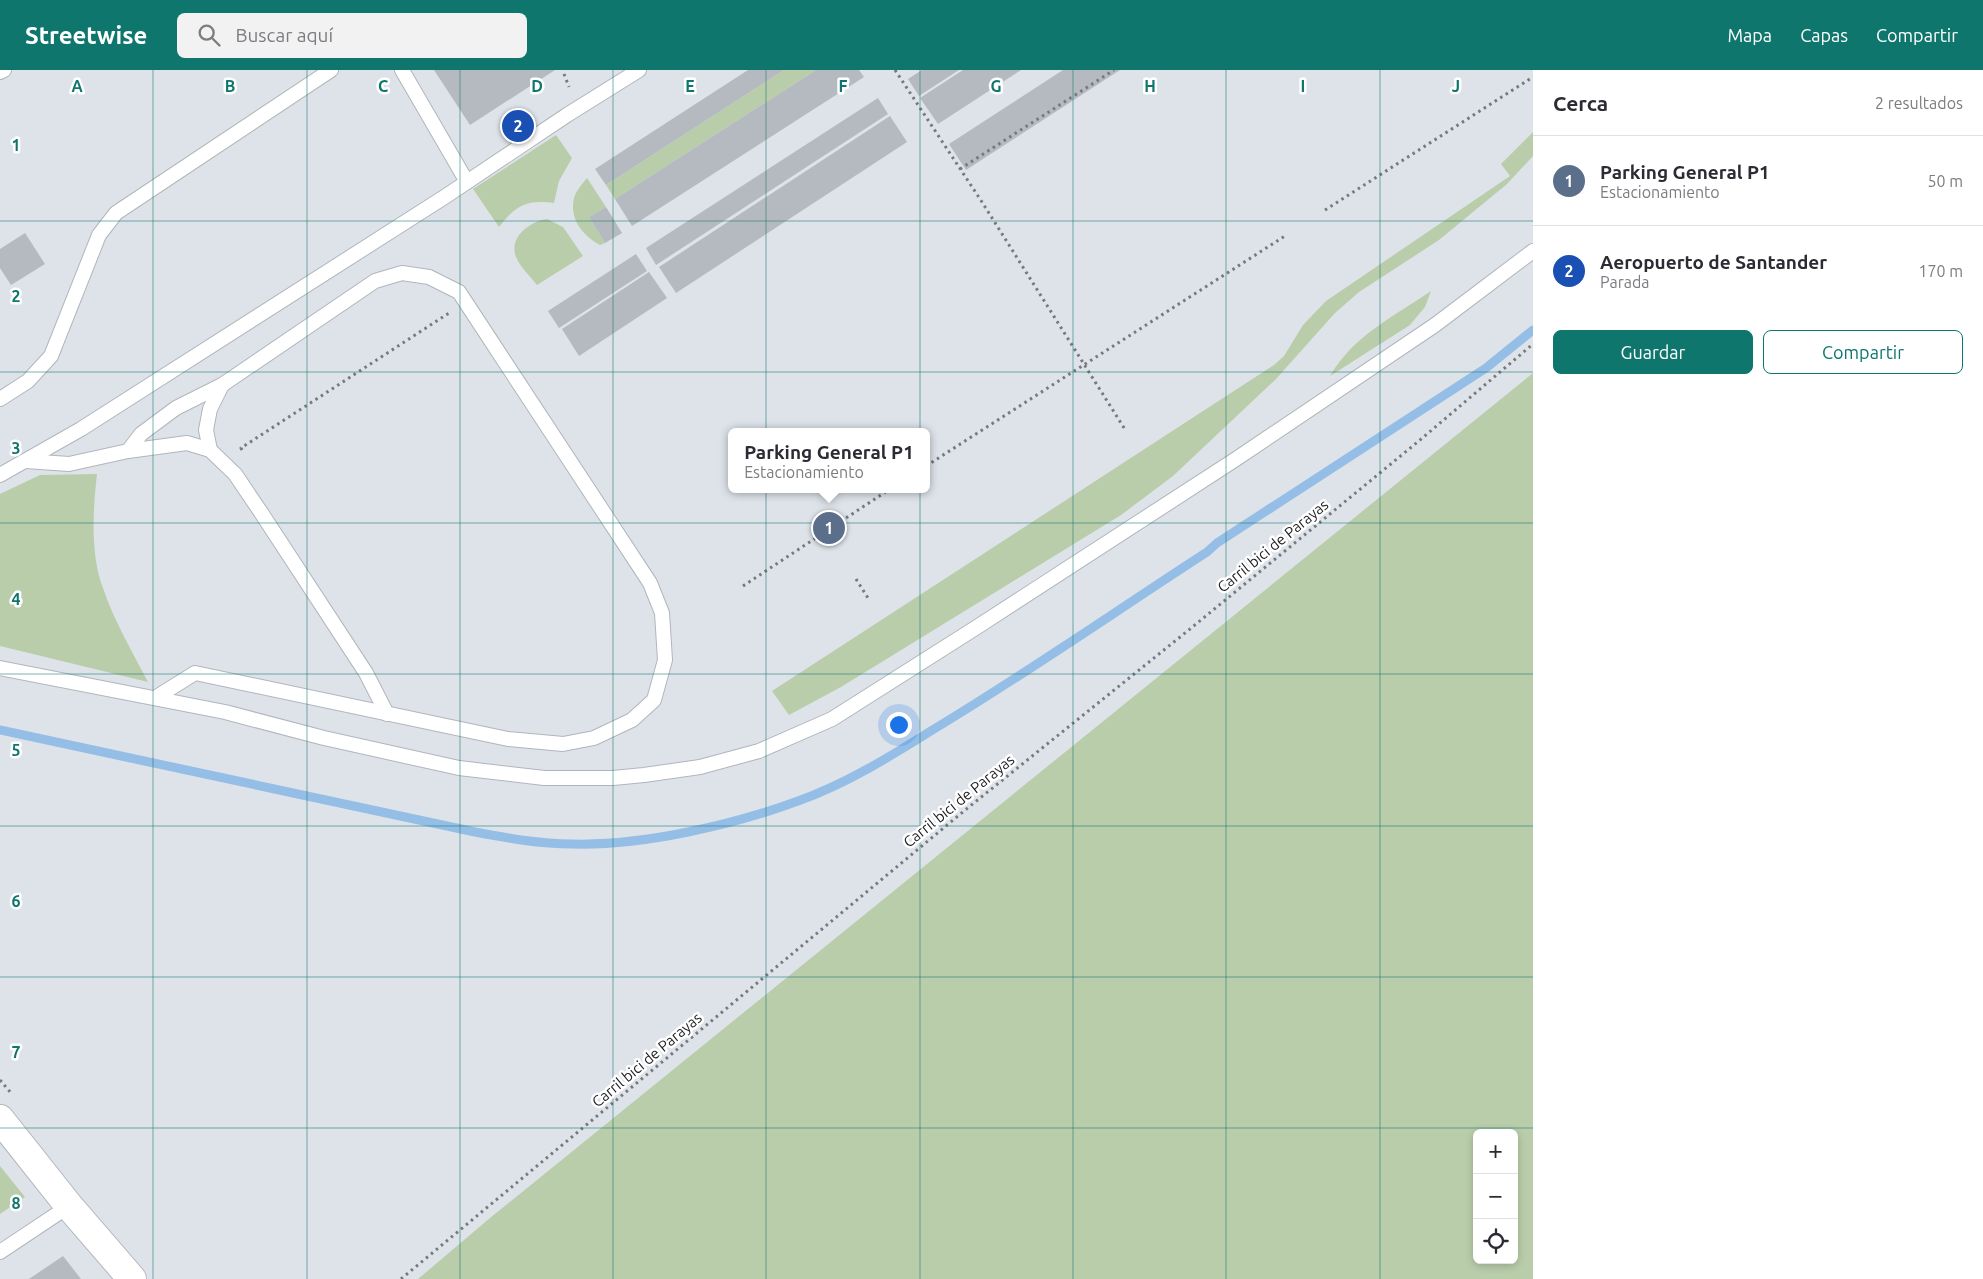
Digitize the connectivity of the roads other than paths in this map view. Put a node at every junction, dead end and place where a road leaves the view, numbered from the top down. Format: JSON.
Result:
{"nodes":[{"id":1,"x":4,"y":70,"type":"edge"},
{"id":2,"x":330,"y":70,"type":"edge"},
{"id":3,"x":402,"y":70,"type":"edge"},
{"id":4,"x":639,"y":70,"type":"edge"},
{"id":5,"x":0,"y":72,"type":"edge"},
{"id":6,"x":467,"y":182,"type":"junction"},
{"id":7,"x":1533,"y":251,"type":"edge"},
{"id":8,"x":222,"y":384,"type":"junction"},
{"id":9,"x":0,"y":398,"type":"edge"},
{"id":10,"x":210,"y":450,"type":"junction"},
{"id":11,"x":128,"y":451,"type":"junction"},
{"id":12,"x":26,"y":461,"type":"junction"},
{"id":13,"x":0,"y":475,"type":"edge"},
{"id":14,"x":0,"y":668,"type":"edge"},
{"id":15,"x":155,"y":698,"type":"junction"},
{"id":16,"x":387,"y":714,"type":"junction"},
{"id":17,"x":0,"y":1119,"type":"edge"},
{"id":18,"x":69,"y":1206,"type":"junction"},
{"id":19,"x":0,"y":1252,"type":"edge"},
{"id":20,"x":132,"y":1279,"type":"edge"}],
"edges":[{"from":1,"to":5,"type":"lane"},
{"from":2,"to":9,"type":"lane"},
{"from":3,"to":6,"type":"lane"},
{"from":4,"to":6,"type":"lane"},
{"from":6,"to":12,"type":"lane"},
{"from":7,"to":15,"type":"lane"},
{"from":8,"to":10,"type":"lane"},
{"from":8,"to":11,"type":"lane"},
{"from":8,"to":16,"type":"lane"},
{"from":10,"to":11,"type":"lane"},
{"from":10,"to":16,"type":"lane"},
{"from":11,"to":12,"type":"lane"},
{"from":12,"to":13,"type":"lane"},
{"from":14,"to":15,"type":"lane"},
{"from":15,"to":16,"type":"lane"},
{"from":17,"to":18,"type":"street"},
{"from":18,"to":19,"type":"lane"},
{"from":18,"to":20,"type":"street"}]}
